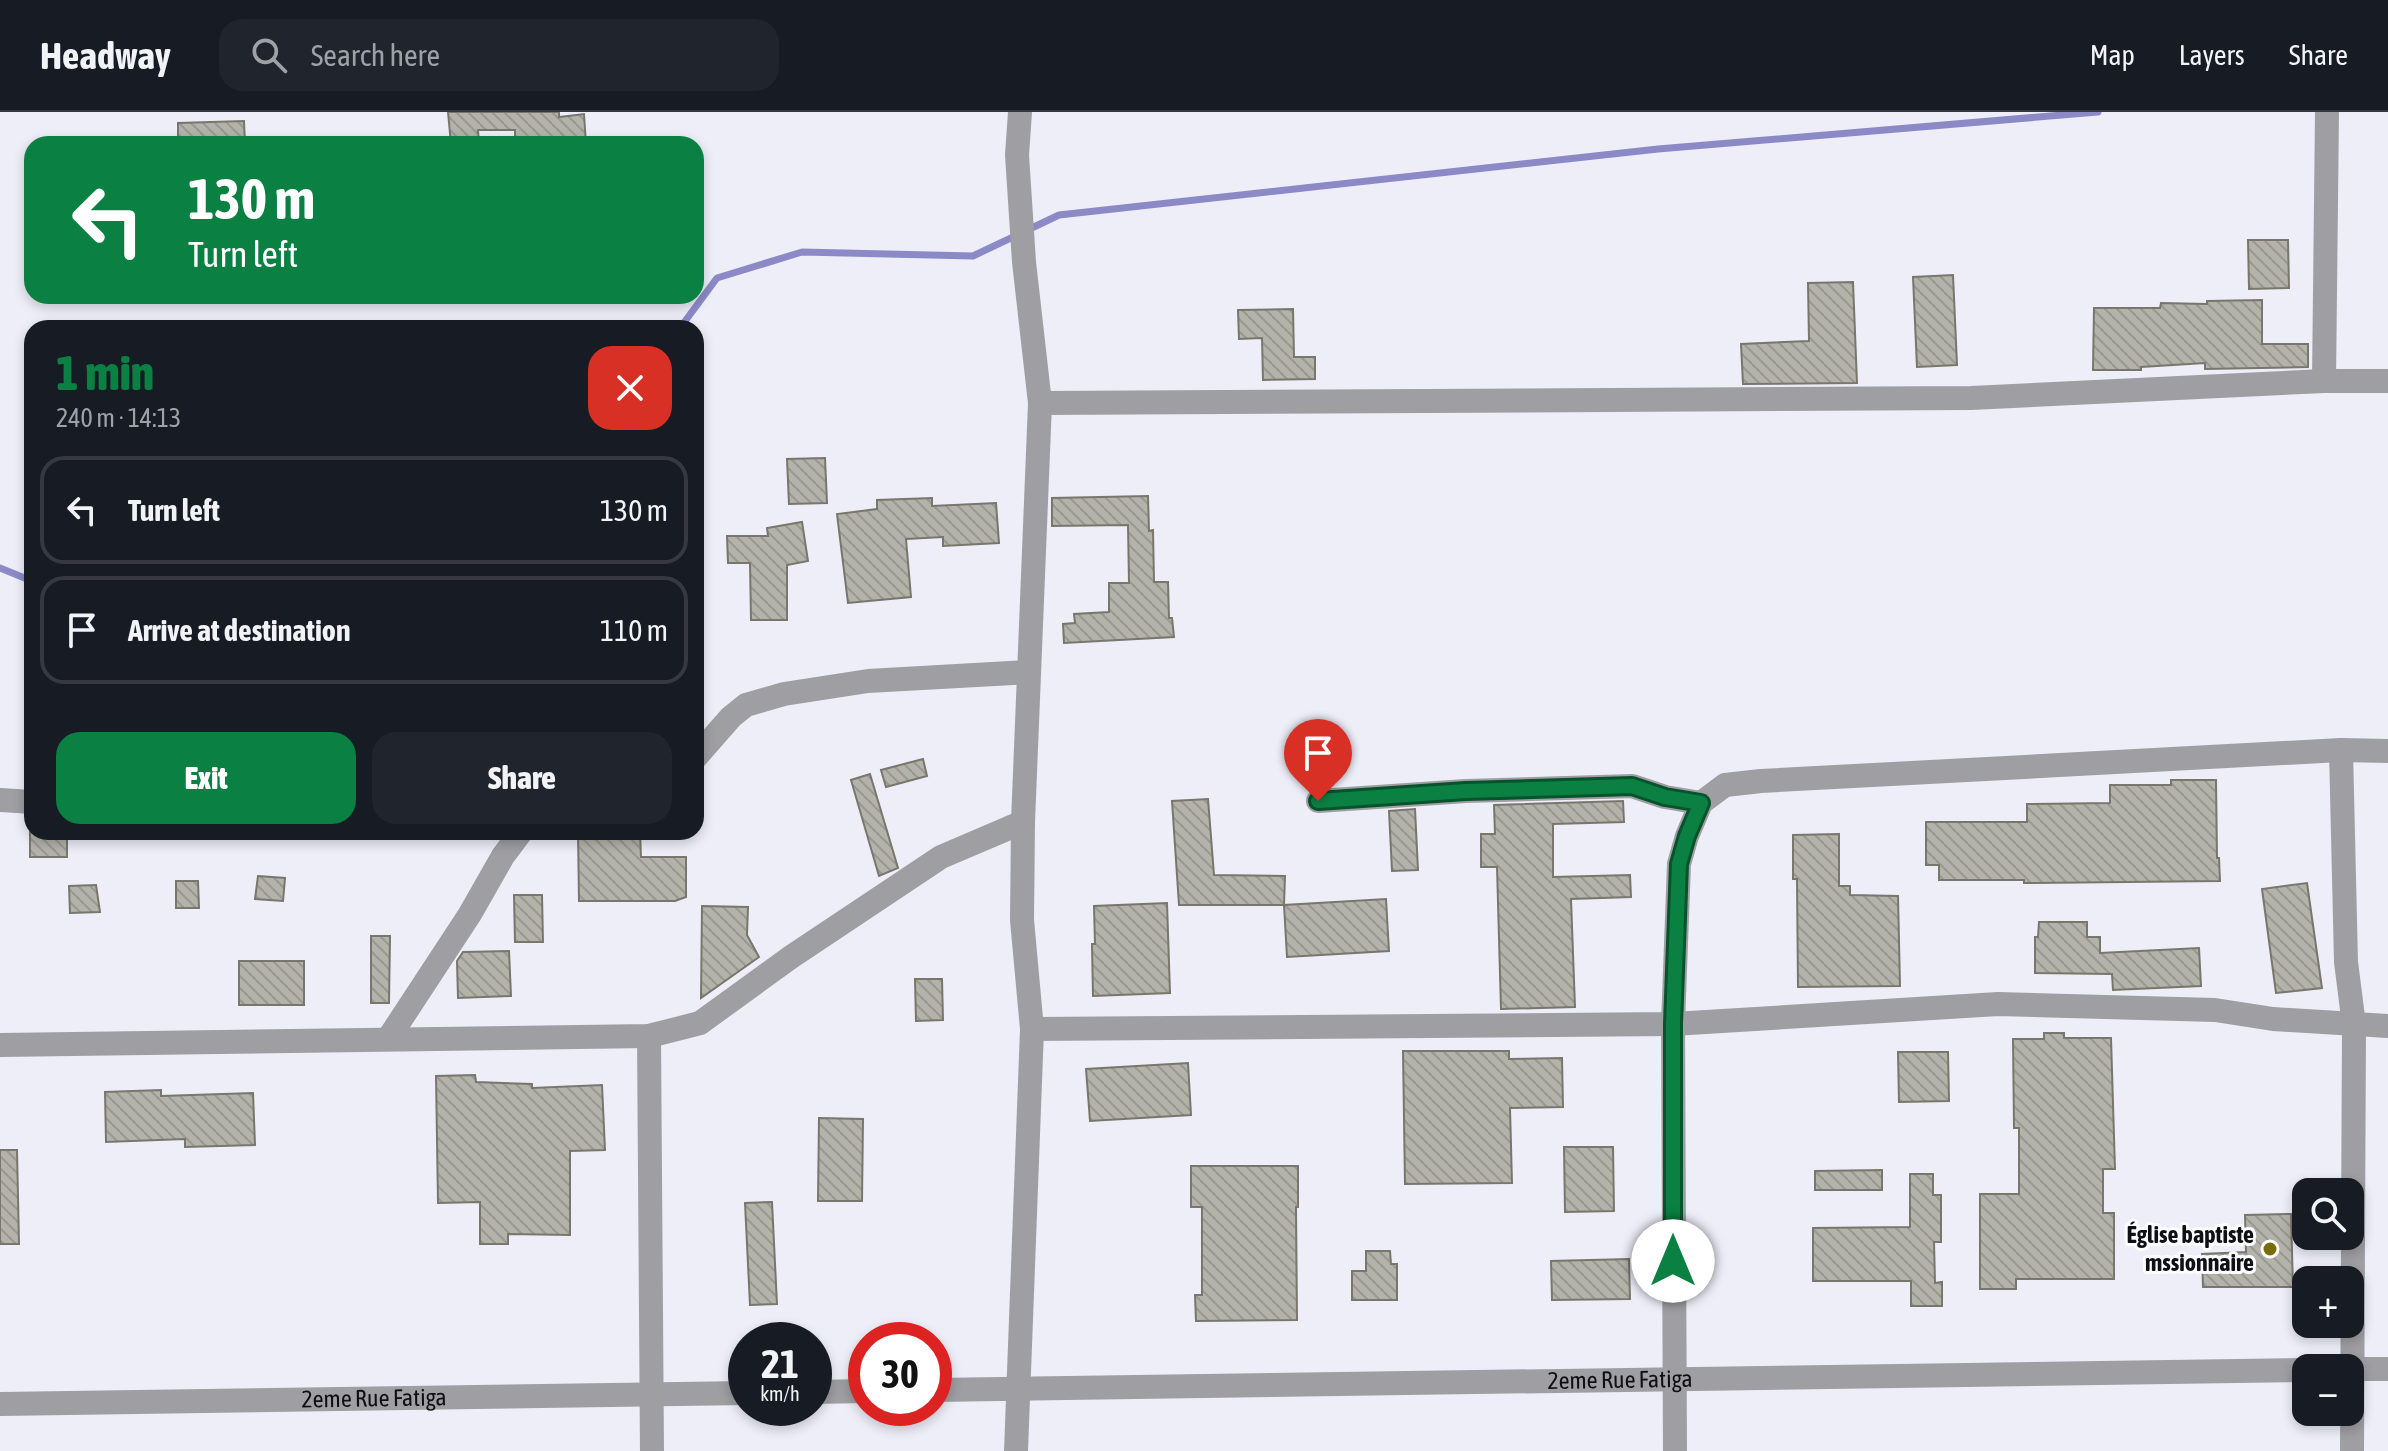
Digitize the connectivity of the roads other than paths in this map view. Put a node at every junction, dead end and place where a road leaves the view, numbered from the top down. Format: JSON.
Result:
{"nodes":[{"id":1,"x":1020,"y":112,"type":"edge"},
{"id":2,"x":2327,"y":112,"type":"edge"},
{"id":3,"x":2324,"y":381,"type":"junction"},
{"id":4,"x":2388,"y":381,"type":"edge"},
{"id":5,"x":1040,"y":403,"type":"junction"},
{"id":6,"x":1029,"y":672,"type":"junction"},
{"id":7,"x":704,"y":748,"type":"edge"},
{"id":8,"x":2341,"y":750,"type":"junction"},
{"id":9,"x":2388,"y":751,"type":"edge"},
{"id":10,"x":0,"y":800,"type":"edge"},
{"id":11,"x":1318,"y":801,"type":"dead end"},
{"id":12,"x":24,"y":802,"type":"edge"},
{"id":13,"x":1701,"y":803,"type":"junction"},
{"id":14,"x":1023,"y":822,"type":"junction"},
{"id":15,"x":515,"y":840,"type":"edge"},
{"id":16,"x":1673,"y":1024,"type":"junction"},
{"id":17,"x":2354,"y":1025,"type":"junction"},
{"id":18,"x":2388,"y":1026,"type":"edge"},
{"id":19,"x":1032,"y":1029,"type":"junction"},
{"id":20,"x":649,"y":1036,"type":"junction"},
{"id":21,"x":388,"y":1039,"type":"junction"},
{"id":22,"x":0,"y":1045,"type":"edge"},
{"id":23,"x":2351,"y":1354,"type":"edge"},
{"id":24,"x":2364,"y":1369,"type":"edge"},
{"id":25,"x":2388,"y":1369,"type":"edge"},
{"id":26,"x":2292,"y":1370,"type":"edge"},
{"id":27,"x":1673,"y":1379,"type":"junction"},
{"id":28,"x":1017,"y":1389,"type":"junction"},
{"id":29,"x":952,"y":1390,"type":"edge"},
{"id":30,"x":728,"y":1393,"type":"edge"},
{"id":31,"x":652,"y":1394,"type":"junction"},
{"id":32,"x":0,"y":1404,"type":"edge"},
{"id":33,"x":2352,"y":1426,"type":"edge"},
{"id":34,"x":652,"y":1451,"type":"edge"},
{"id":35,"x":1016,"y":1451,"type":"edge"},
{"id":36,"x":1675,"y":1451,"type":"edge"},
{"id":37,"x":2352,"y":1451,"type":"edge"}],
"edges":[{"from":1,"to":5,"type":"street"},
{"from":2,"to":3,"type":"street"},
{"from":3,"to":4,"type":"street"},
{"from":3,"to":5,"type":"street"},
{"from":5,"to":6,"type":"street"},
{"from":6,"to":7,"type":"street"},
{"from":6,"to":14,"type":"street"},
{"from":8,"to":9,"type":"street"},
{"from":8,"to":13,"type":"street"},
{"from":8,"to":17,"type":"street"},
{"from":10,"to":12,"type":"street"},
{"from":11,"to":13,"type":"street"},
{"from":13,"to":16,"type":"street"},
{"from":14,"to":19,"type":"street"},
{"from":14,"to":20,"type":"street"},
{"from":15,"to":21,"type":"street"},
{"from":16,"to":17,"type":"street"},
{"from":16,"to":19,"type":"street"},
{"from":16,"to":27,"type":"street"},
{"from":17,"to":18,"type":"street"},
{"from":17,"to":23,"type":"street"},
{"from":19,"to":28,"type":"street"},
{"from":20,"to":21,"type":"street"},
{"from":20,"to":31,"type":"street"},
{"from":21,"to":22,"type":"street"},
{"from":24,"to":25,"type":"street"},
{"from":26,"to":27,"type":"street","name":"2eme Rue Fatiga"},
{"from":27,"to":28,"type":"street","name":"2eme Rue Fatiga"},
{"from":27,"to":36,"type":"street"},
{"from":28,"to":29,"type":"street","name":"2eme Rue Fatiga"},
{"from":28,"to":35,"type":"street"},
{"from":30,"to":31,"type":"street","name":"2eme Rue Fatiga"},
{"from":31,"to":32,"type":"street","name":"2eme Rue Fatiga"},
{"from":31,"to":34,"type":"street"},
{"from":33,"to":37,"type":"street"}]}
